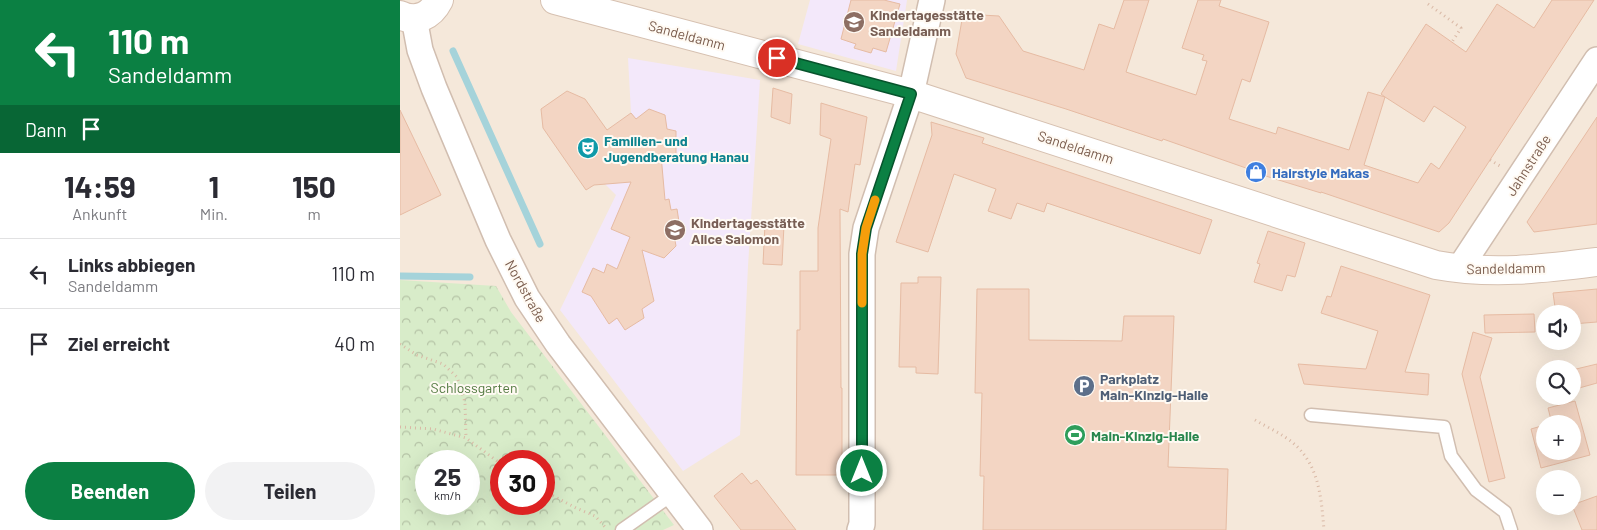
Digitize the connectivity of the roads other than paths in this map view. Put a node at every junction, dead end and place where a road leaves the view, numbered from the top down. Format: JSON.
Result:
{"nodes":[{"id":1,"x":439,"y":0,"type":"edge"},
{"id":2,"x":555,"y":0,"type":"edge"},
{"id":3,"x":932,"y":0,"type":"edge"},
{"id":4,"x":407,"y":16,"type":"edge"},
{"id":5,"x":1597,"y":60,"type":"edge"},
{"id":6,"x":911,"y":94,"type":"junction"},
{"id":7,"x":1597,"y":262,"type":"edge"},
{"id":8,"x":1459,"y":269,"type":"junction"},
{"id":9,"x":1312,"y":415,"type":"dead end"},
{"id":10,"x":673,"y":494,"type":"junction"},
{"id":11,"x":622,"y":530,"type":"edge"},
{"id":12,"x":700,"y":530,"type":"edge"},
{"id":13,"x":860,"y":530,"type":"edge"},
{"id":14,"x":1511,"y":530,"type":"edge"}],
"edges":[{"from":1,"to":4,"type":"street","name":"Nordstraße"},
{"from":2,"to":6,"type":"street","name":"Sandeldamm"},
{"from":3,"to":6,"type":"street"},
{"from":4,"to":10,"type":"street","name":"Nordstraße"},
{"from":5,"to":8,"type":"street","name":"Jahnstraße"},
{"from":6,"to":8,"type":"street","name":"Sandeldamm"},
{"from":6,"to":13,"type":"street"},
{"from":7,"to":8,"type":"street","name":"Sandeldamm"},
{"from":9,"to":14,"type":"lane"},
{"from":10,"to":11,"type":"lane"},
{"from":10,"to":12,"type":"street","name":"Nordstraße"}]}
